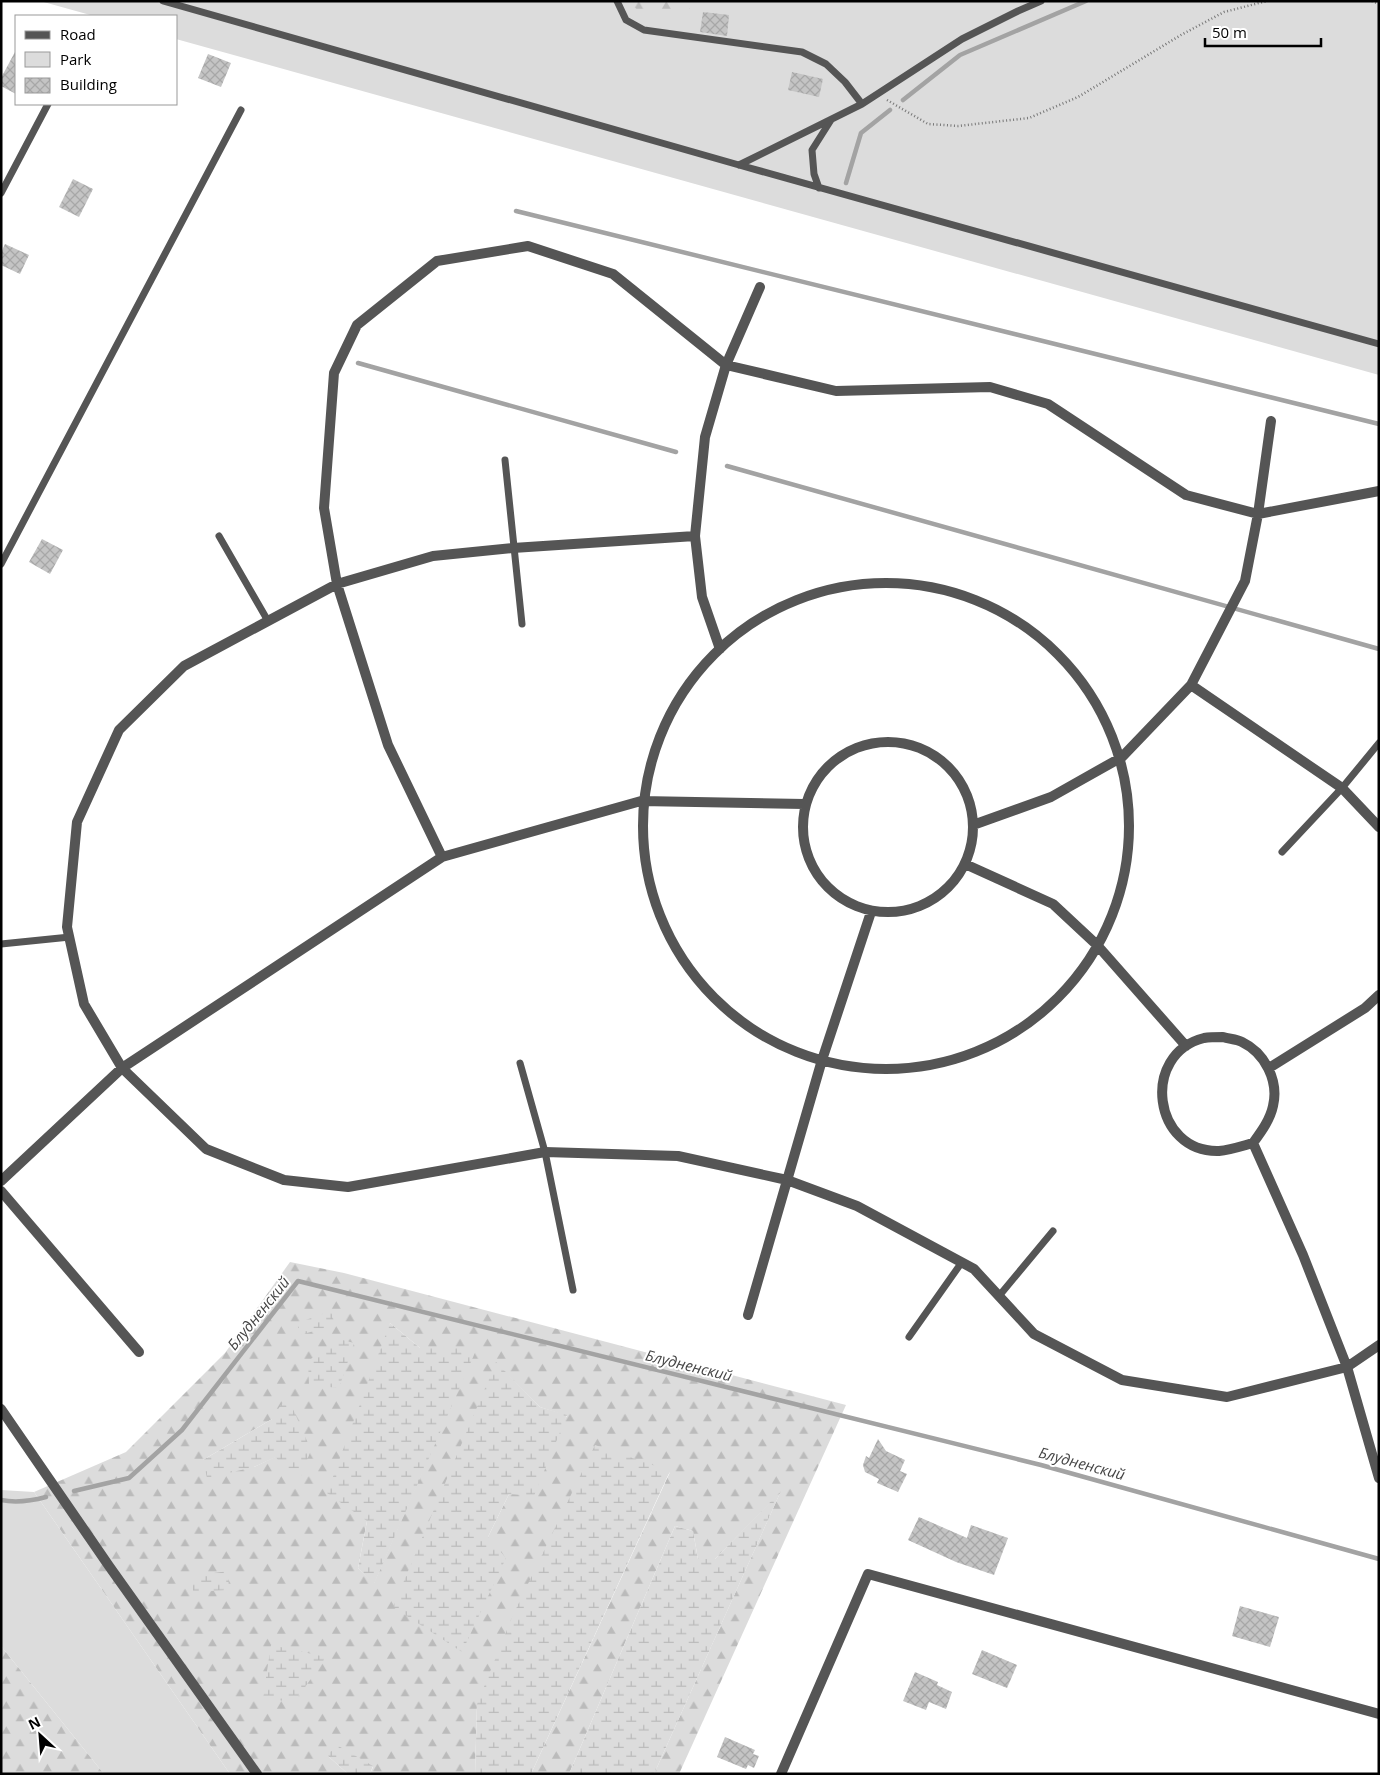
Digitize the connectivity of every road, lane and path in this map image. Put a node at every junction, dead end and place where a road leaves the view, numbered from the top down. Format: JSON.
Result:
{"nodes":[{"id":1,"x":163,"y":1,"type":"edge"},
{"id":2,"x":617,"y":1,"type":"edge"},
{"id":3,"x":1041,"y":1,"type":"edge"},
{"id":4,"x":1267,"y":1,"type":"edge"},
{"id":5,"x":1372,"y":1,"type":"edge"},
{"id":6,"x":1379,"y":4,"type":"edge"},
{"id":7,"x":877,"y":94,"type":"junction"},
{"id":8,"x":862,"y":104,"type":"junction"},
{"id":9,"x":47,"y":105,"type":"edge"},
{"id":10,"x":241,"y":110,"type":"dead end"},
{"id":11,"x":831,"y":119,"type":"junction"},
{"id":12,"x":739,"y":166,"type":"junction"},
{"id":13,"x":819,"y":188,"type":"junction"},
{"id":14,"x":1,"y":193,"type":"edge"},
{"id":15,"x":760,"y":287,"type":"dead end"},
{"id":16,"x":1379,"y":344,"type":"edge"},
{"id":17,"x":726,"y":365,"type":"junction"},
{"id":18,"x":1271,"y":421,"type":"dead end"},
{"id":19,"x":505,"y":460,"type":"dead end"},
{"id":20,"x":1379,"y":492,"type":"edge"},
{"id":21,"x":1258,"y":514,"type":"junction"},
{"id":22,"x":219,"y":536,"type":"dead end"},
{"id":23,"x":695,"y":536,"type":"junction"},
{"id":24,"x":513,"y":548,"type":"junction"},
{"id":25,"x":1,"y":564,"type":"edge"},
{"id":26,"x":337,"y":584,"type":"junction"},
{"id":27,"x":268,"y":621,"type":"junction"},
{"id":28,"x":522,"y":624,"type":"dead end"},
{"id":29,"x":720,"y":649,"type":"junction"},
{"id":30,"x":1191,"y":685,"type":"junction"},
{"id":31,"x":1379,"y":744,"type":"edge"},
{"id":32,"x":1122,"y":757,"type":"junction"},
{"id":33,"x":1342,"y":788,"type":"junction"},
{"id":34,"x":641,"y":801,"type":"junction"},
{"id":35,"x":804,"y":804,"type":"junction"},
{"id":36,"x":973,"y":825,"type":"junction"},
{"id":37,"x":1379,"y":827,"type":"edge"},
{"id":38,"x":1282,"y":852,"type":"dead end"},
{"id":39,"x":442,"y":857,"type":"junction"},
{"id":40,"x":966,"y":864,"type":"junction"},
{"id":41,"x":871,"y":912,"type":"junction"},
{"id":42,"x":70,"y":937,"type":"junction"},
{"id":43,"x":1,"y":944,"type":"edge"},
{"id":44,"x":1097,"y":945,"type":"junction"},
{"id":45,"x":1379,"y":995,"type":"edge"},
{"id":46,"x":1186,"y":1046,"type":"junction"},
{"id":47,"x":822,"y":1060,"type":"junction"},
{"id":48,"x":520,"y":1063,"type":"dead end"},
{"id":49,"x":122,"y":1068,"type":"junction"},
{"id":50,"x":1269,"y":1068,"type":"junction"},
{"id":51,"x":1253,"y":1143,"type":"junction"},
{"id":52,"x":545,"y":1152,"type":"junction"},
{"id":53,"x":787,"y":1180,"type":"junction"},
{"id":54,"x":1,"y":1181,"type":"edge"},
{"id":55,"x":1,"y":1191,"type":"edge"},
{"id":56,"x":1054,"y":1231,"type":"dead end"},
{"id":57,"x":962,"y":1262,"type":"junction"},
{"id":58,"x":573,"y":1290,"type":"dead end"},
{"id":59,"x":999,"y":1296,"type":"junction"},
{"id":60,"x":748,"y":1315,"type":"dead end"},
{"id":61,"x":908,"y":1336,"type":"dead end"},
{"id":62,"x":1379,"y":1345,"type":"edge"},
{"id":63,"x":140,"y":1352,"type":"dead end"},
{"id":64,"x":1347,"y":1367,"type":"junction"},
{"id":65,"x":1,"y":1409,"type":"edge"},
{"id":66,"x":1377,"y":1465,"type":"edge"},
{"id":67,"x":1379,"y":1478,"type":"edge"},
{"id":68,"x":1379,"y":1714,"type":"edge"},
{"id":69,"x":258,"y":1774,"type":"edge"},
{"id":70,"x":781,"y":1774,"type":"edge"}],
"edges":[{"from":1,"to":12,"type":"lane"},
{"from":2,"to":8,"type":"lane"},
{"from":3,"to":7,"type":"lane"},
{"from":4,"to":7,"type":"path"},
{"from":5,"to":6,"type":"path"},
{"from":7,"to":8,"type":"lane"},
{"from":8,"to":11,"type":"lane"},
{"from":9,"to":14,"type":"lane"},
{"from":10,"to":25,"type":"lane"},
{"from":11,"to":12,"type":"lane"},
{"from":11,"to":13,"type":"lane"},
{"from":12,"to":13,"type":"lane"},
{"from":13,"to":16,"type":"lane"},
{"from":15,"to":17,"type":"street"},
{"from":17,"to":21,"type":"street"},
{"from":17,"to":23,"type":"street"},
{"from":17,"to":26,"type":"street"},
{"from":18,"to":21,"type":"street"},
{"from":19,"to":24,"type":"lane"},
{"from":20,"to":21,"type":"street"},
{"from":21,"to":30,"type":"street"},
{"from":22,"to":27,"type":"lane"},
{"from":23,"to":24,"type":"street"},
{"from":23,"to":29,"type":"street"},
{"from":24,"to":26,"type":"street"},
{"from":24,"to":28,"type":"lane"},
{"from":26,"to":27,"type":"street"},
{"from":26,"to":39,"type":"street"},
{"from":27,"to":42,"type":"street"},
{"from":29,"to":32,"type":"street"},
{"from":29,"to":34,"type":"street"},
{"from":30,"to":32,"type":"street"},
{"from":30,"to":33,"type":"street"},
{"from":31,"to":33,"type":"lane"},
{"from":32,"to":36,"type":"street"},
{"from":32,"to":44,"type":"street"},
{"from":33,"to":37,"type":"street"},
{"from":33,"to":38,"type":"lane"},
{"from":34,"to":35,"type":"street"},
{"from":34,"to":39,"type":"street"},
{"from":34,"to":47,"type":"street"},
{"from":35,"to":36,"type":"street"},
{"from":35,"to":41,"type":"street"},
{"from":36,"to":40,"type":"street"},
{"from":39,"to":49,"type":"street"},
{"from":40,"to":41,"type":"street"},
{"from":40,"to":44,"type":"street"},
{"from":41,"to":47,"type":"street"},
{"from":42,"to":43,"type":"lane"},
{"from":42,"to":49,"type":"street"},
{"from":44,"to":46,"type":"street"},
{"from":44,"to":47,"type":"street"},
{"from":45,"to":50,"type":"street"},
{"from":46,"to":50,"type":"street"},
{"from":46,"to":51,"type":"street"},
{"from":47,"to":53,"type":"street"},
{"from":48,"to":52,"type":"lane"},
{"from":49,"to":52,"type":"street"},
{"from":49,"to":54,"type":"street"},
{"from":50,"to":51,"type":"street"},
{"from":51,"to":64,"type":"street"},
{"from":52,"to":53,"type":"street"},
{"from":52,"to":58,"type":"lane"},
{"from":53,"to":57,"type":"street"},
{"from":53,"to":60,"type":"street"},
{"from":55,"to":63,"type":"street"},
{"from":56,"to":59,"type":"lane"},
{"from":57,"to":59,"type":"street"},
{"from":57,"to":61,"type":"lane"},
{"from":59,"to":64,"type":"street"},
{"from":62,"to":64,"type":"street"},
{"from":64,"to":66,"type":"street"},
{"from":65,"to":69,"type":"street"},
{"from":66,"to":67,"type":"street"},
{"from":68,"to":70,"type":"street"}]}
